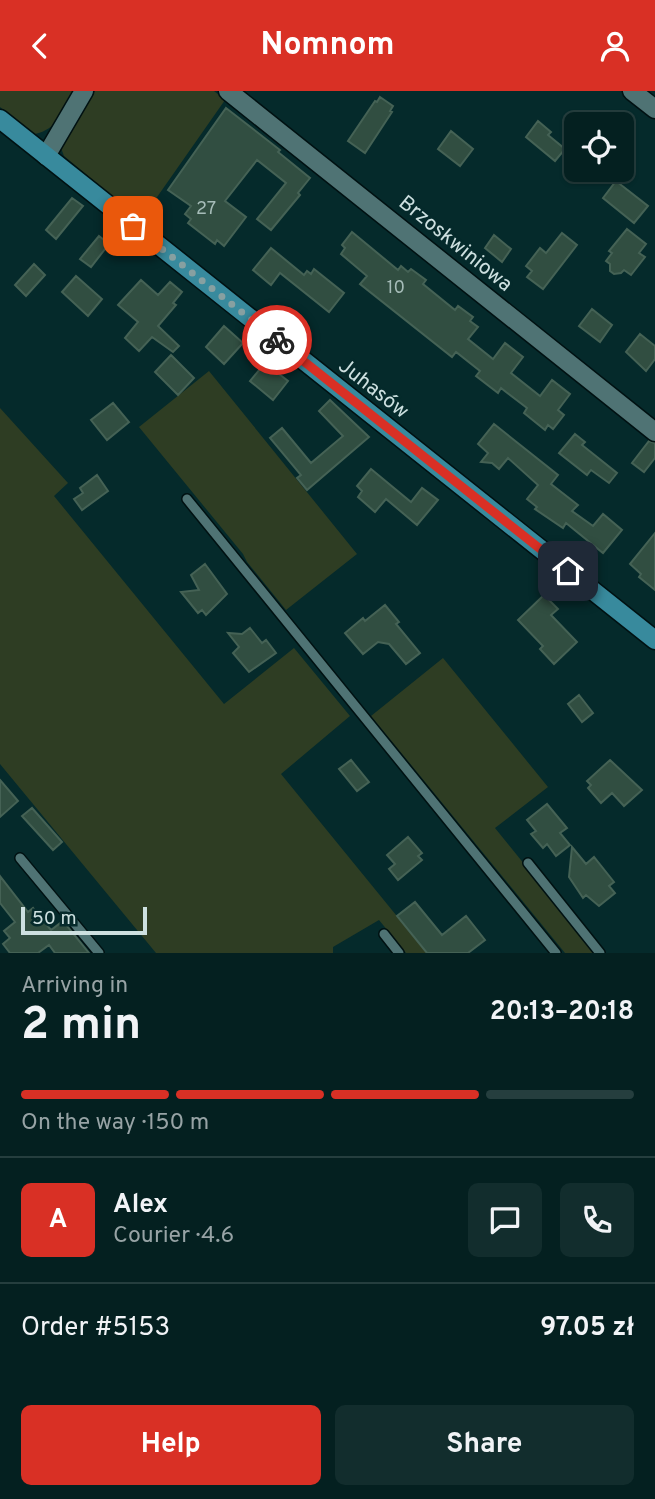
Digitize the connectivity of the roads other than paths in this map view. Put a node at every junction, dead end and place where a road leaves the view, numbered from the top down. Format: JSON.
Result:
{"nodes":[{"id":1,"x":84,"y":91,"type":"edge"},
{"id":2,"x":228,"y":91,"type":"edge"},
{"id":3,"x":632,"y":91,"type":"edge"},
{"id":4,"x":655,"y":109,"type":"edge"},
{"id":5,"x":0,"y":119,"type":"edge"},
{"id":6,"x":46,"y":156,"type":"junction"},
{"id":7,"x":655,"y":432,"type":"edge"},
{"id":8,"x":187,"y":499,"type":"dead end"},
{"id":9,"x":655,"y":640,"type":"edge"},
{"id":10,"x":20,"y":858,"type":"dead end"},
{"id":11,"x":528,"y":863,"type":"dead end"},
{"id":12,"x":384,"y":934,"type":"dead end"},
{"id":13,"x":99,"y":953,"type":"edge"},
{"id":14,"x":399,"y":953,"type":"edge"},
{"id":15,"x":556,"y":953,"type":"edge"},
{"id":16,"x":600,"y":953,"type":"edge"}],
"edges":[{"from":1,"to":6,"type":"street"},
{"from":2,"to":7,"type":"street","name":"Brzoskwiniowa"},
{"from":3,"to":4,"type":"street"},
{"from":5,"to":6,"type":"street","name":"Juhasów"},
{"from":6,"to":9,"type":"street","name":"Juhasów"},
{"from":8,"to":15,"type":"lane"},
{"from":10,"to":13,"type":"lane"},
{"from":11,"to":16,"type":"lane"},
{"from":12,"to":14,"type":"lane"}]}
